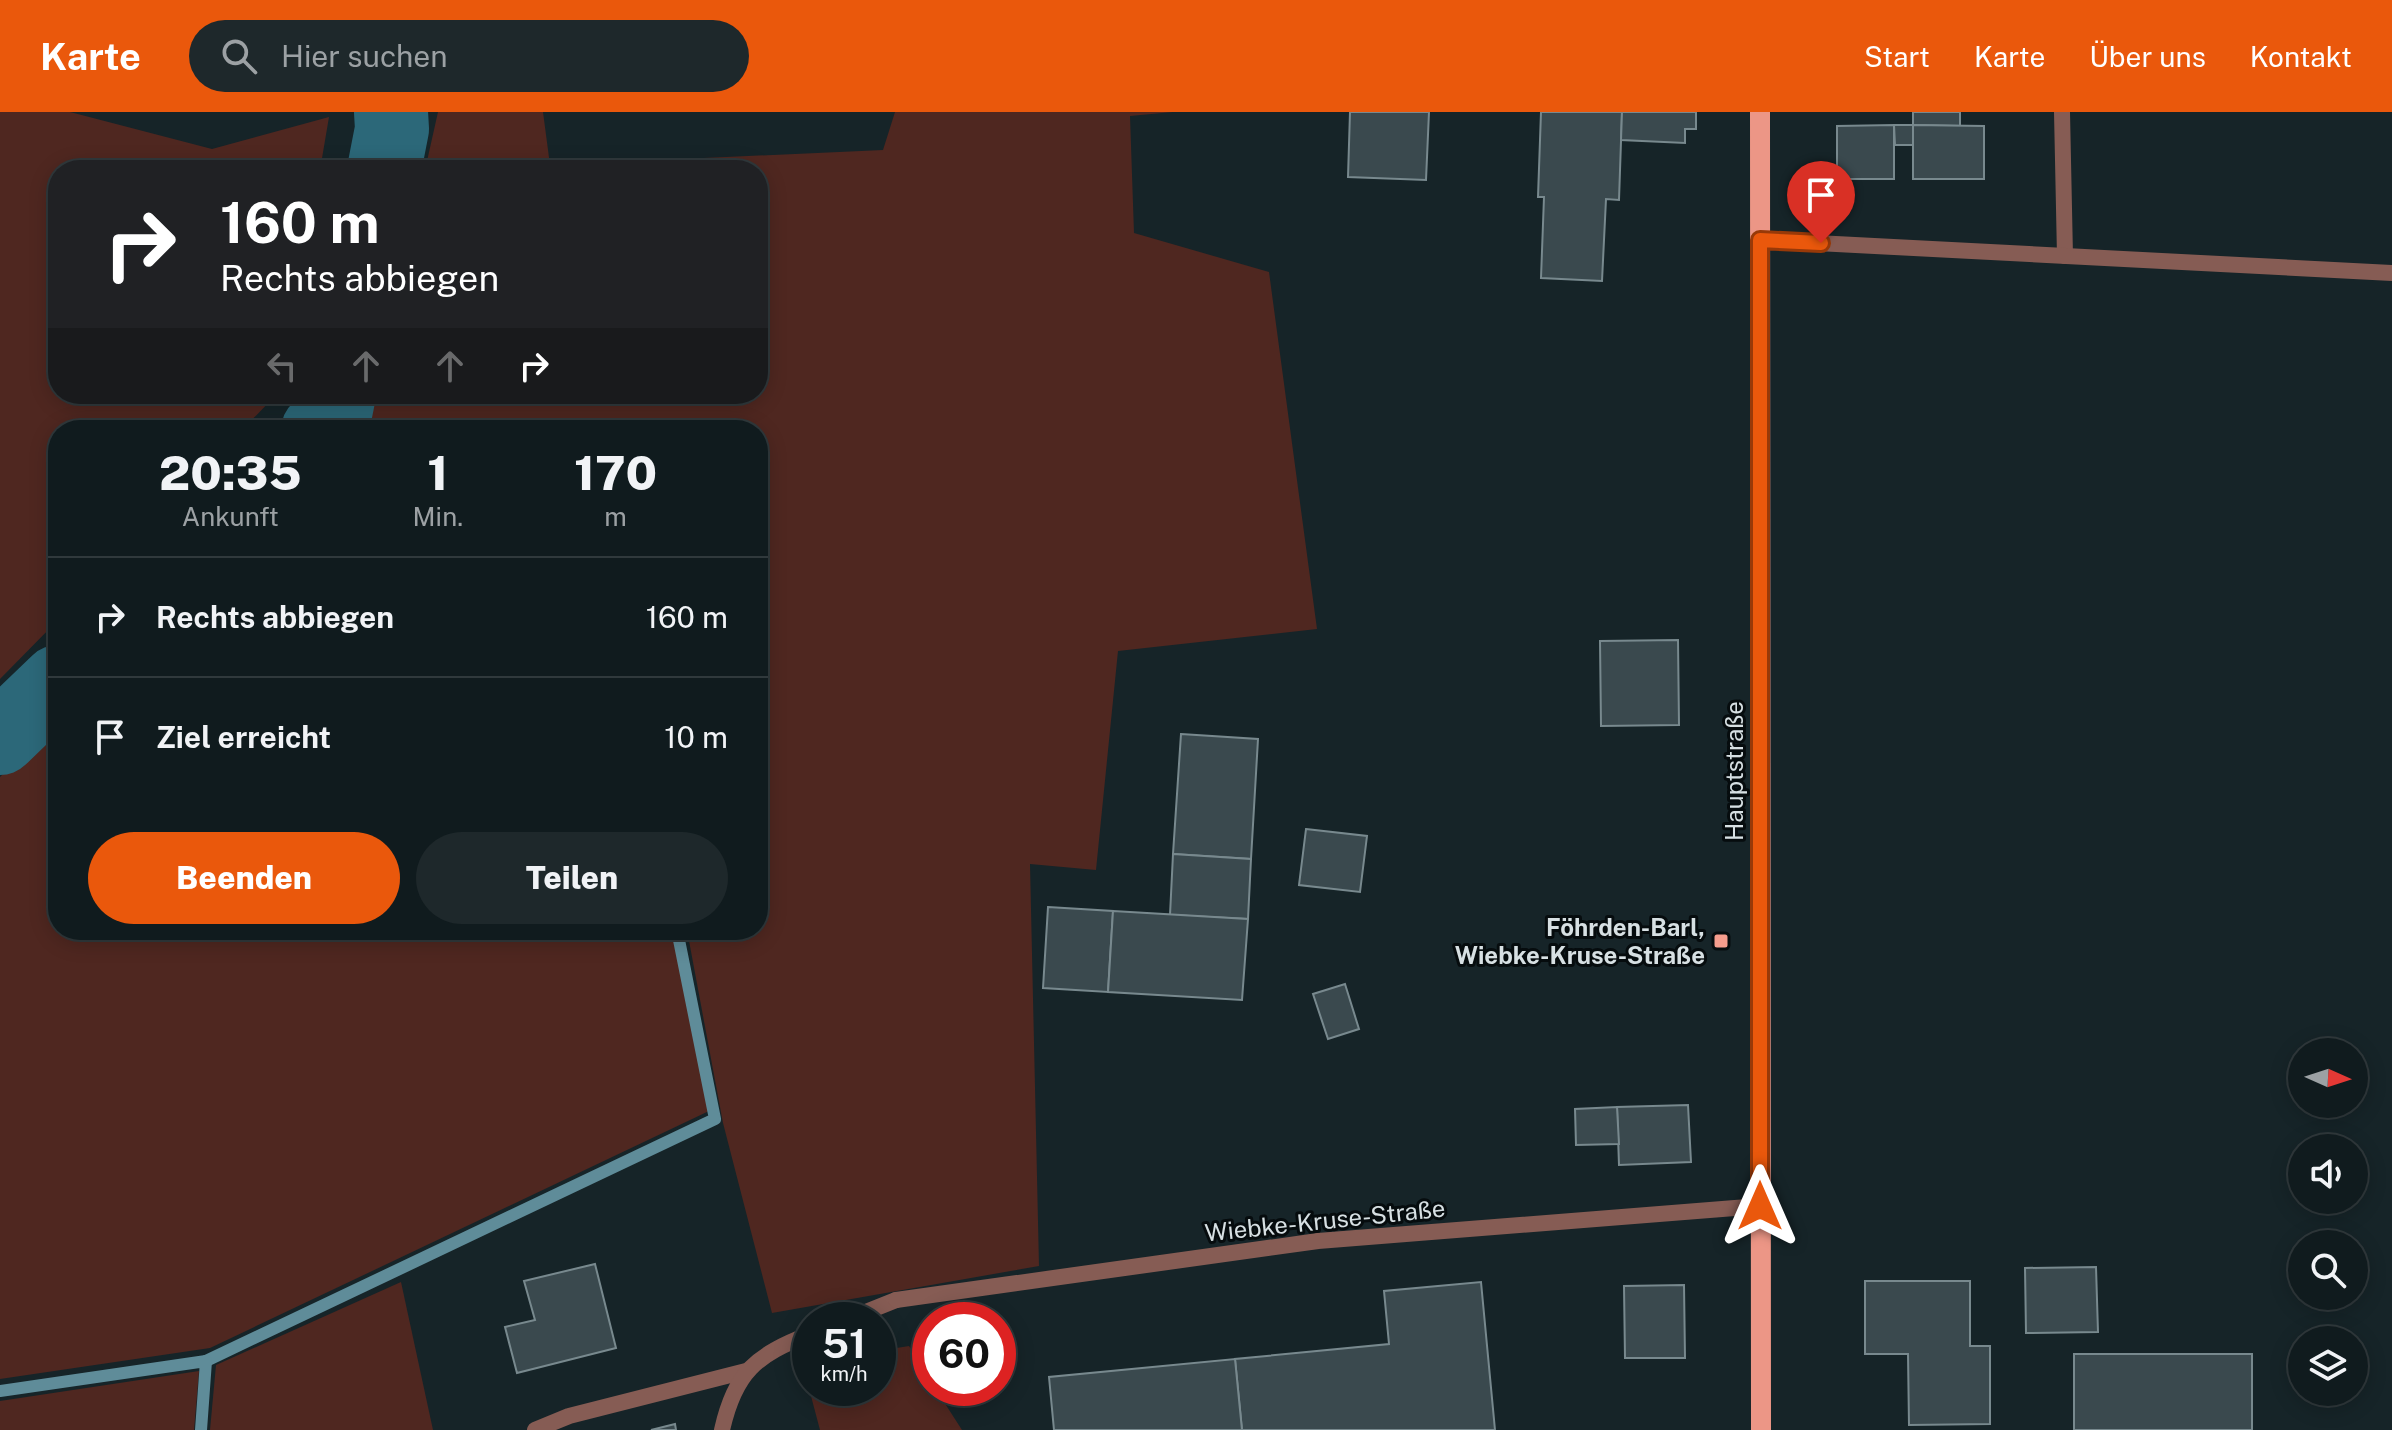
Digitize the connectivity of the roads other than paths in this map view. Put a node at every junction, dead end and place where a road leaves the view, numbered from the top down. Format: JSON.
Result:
{"nodes":[{"id":1,"x":1760,"y":112,"type":"edge"},
{"id":2,"x":2062,"y":112,"type":"edge"},
{"id":3,"x":1760,"y":240,"type":"junction"},
{"id":4,"x":2065,"y":256,"type":"junction"},
{"id":5,"x":2392,"y":273,"type":"edge"},
{"id":6,"x":1760,"y":1206,"type":"junction"},
{"id":7,"x":891,"y":1302,"type":"edge"},
{"id":8,"x":792,"y":1341,"type":"edge"},
{"id":9,"x":746,"y":1371,"type":"junction"},
{"id":10,"x":535,"y":1430,"type":"edge"},
{"id":11,"x":722,"y":1430,"type":"edge"},
{"id":12,"x":1761,"y":1430,"type":"edge"}],
"edges":[{"from":1,"to":3,"type":"main road","name":"Hauptstraße"},
{"from":2,"to":4,"type":"street"},
{"from":3,"to":4,"type":"street"},
{"from":3,"to":6,"type":"main road","name":"Hauptstraße"},
{"from":4,"to":5,"type":"street"},
{"from":6,"to":7,"type":"street","name":"Wiebke-Kruse-Straße"},
{"from":6,"to":12,"type":"main road","name":"Hauptstraße"},
{"from":8,"to":9,"type":"street"},
{"from":9,"to":10,"type":"street"},
{"from":9,"to":11,"type":"street"}]}
